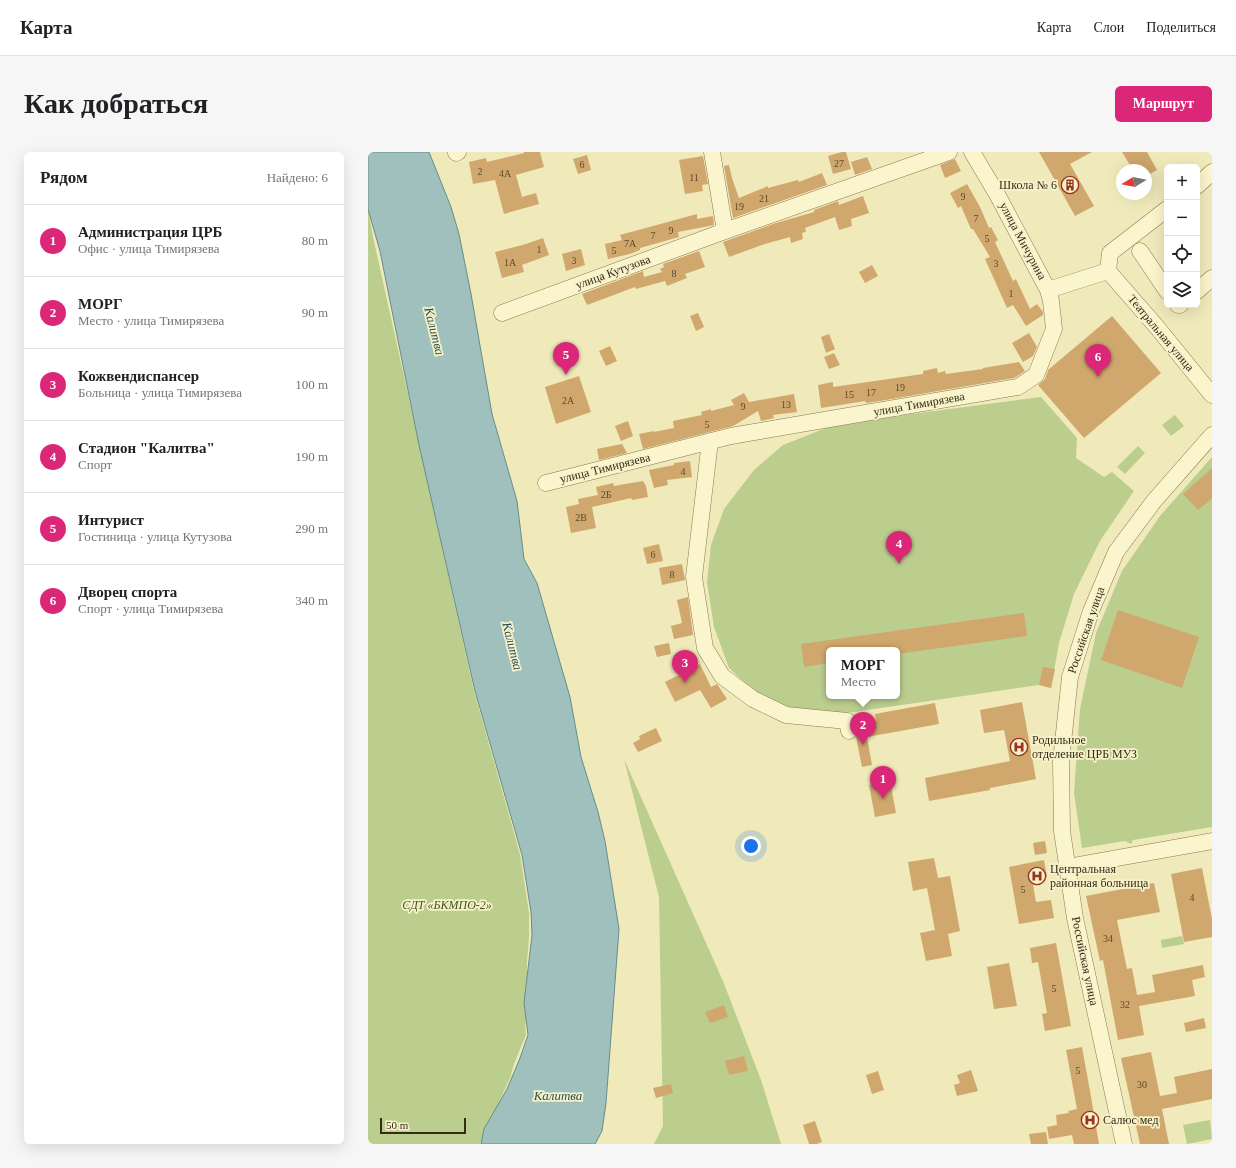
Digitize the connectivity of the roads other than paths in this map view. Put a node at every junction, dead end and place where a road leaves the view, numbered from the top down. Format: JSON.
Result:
{"nodes":[{"id":1,"x":712,"y":152,"type":"edge"},
{"id":2,"x":949,"y":152,"type":"edge"},
{"id":3,"x":972,"y":152,"type":"edge"},
{"id":4,"x":1164,"y":211,"type":"edge"},
{"id":5,"x":725,"y":231,"type":"junction"},
{"id":6,"x":1140,"y":251,"type":"dead end"},
{"id":7,"x":1108,"y":270,"type":"junction"},
{"id":8,"x":1212,"y":278,"type":"edge"},
{"id":9,"x":1164,"y":287,"type":"edge"},
{"id":10,"x":1200,"y":288,"type":"edge"},
{"id":11,"x":1048,"y":290,"type":"junction"},
{"id":12,"x":502,"y":313,"type":"dead end"},
{"id":13,"x":1212,"y":395,"type":"edge"},
{"id":14,"x":1212,"y":435,"type":"edge"},
{"id":15,"x":710,"y":441,"type":"junction"},
{"id":16,"x":546,"y":483,"type":"dead end"},
{"id":17,"x":848,"y":731,"type":"dead end"},
{"id":18,"x":1212,"y":841,"type":"edge"},
{"id":19,"x":1067,"y":867,"type":"junction"},
{"id":20,"x":1124,"y":1144,"type":"edge"}],
"edges":[{"from":1,"to":5,"type":"street"},
{"from":2,"to":5,"type":"street","name":"улица Кутузова"},
{"from":3,"to":11,"type":"street","name":"улица Мичурина"},
{"from":4,"to":7,"type":"street"},
{"from":5,"to":12,"type":"street","name":"улица Кутузова"},
{"from":6,"to":9,"type":"street"},
{"from":7,"to":11,"type":"street"},
{"from":7,"to":13,"type":"street","name":"Театральная улица"},
{"from":8,"to":10,"type":"street"},
{"from":11,"to":15,"type":"street","name":"улица Тимирязева"},
{"from":14,"to":19,"type":"street","name":"Российская улица"},
{"from":15,"to":16,"type":"street","name":"улица Тимирязева"},
{"from":15,"to":17,"type":"street"},
{"from":18,"to":19,"type":"street"},
{"from":19,"to":20,"type":"street","name":"Российская улица"}]}
